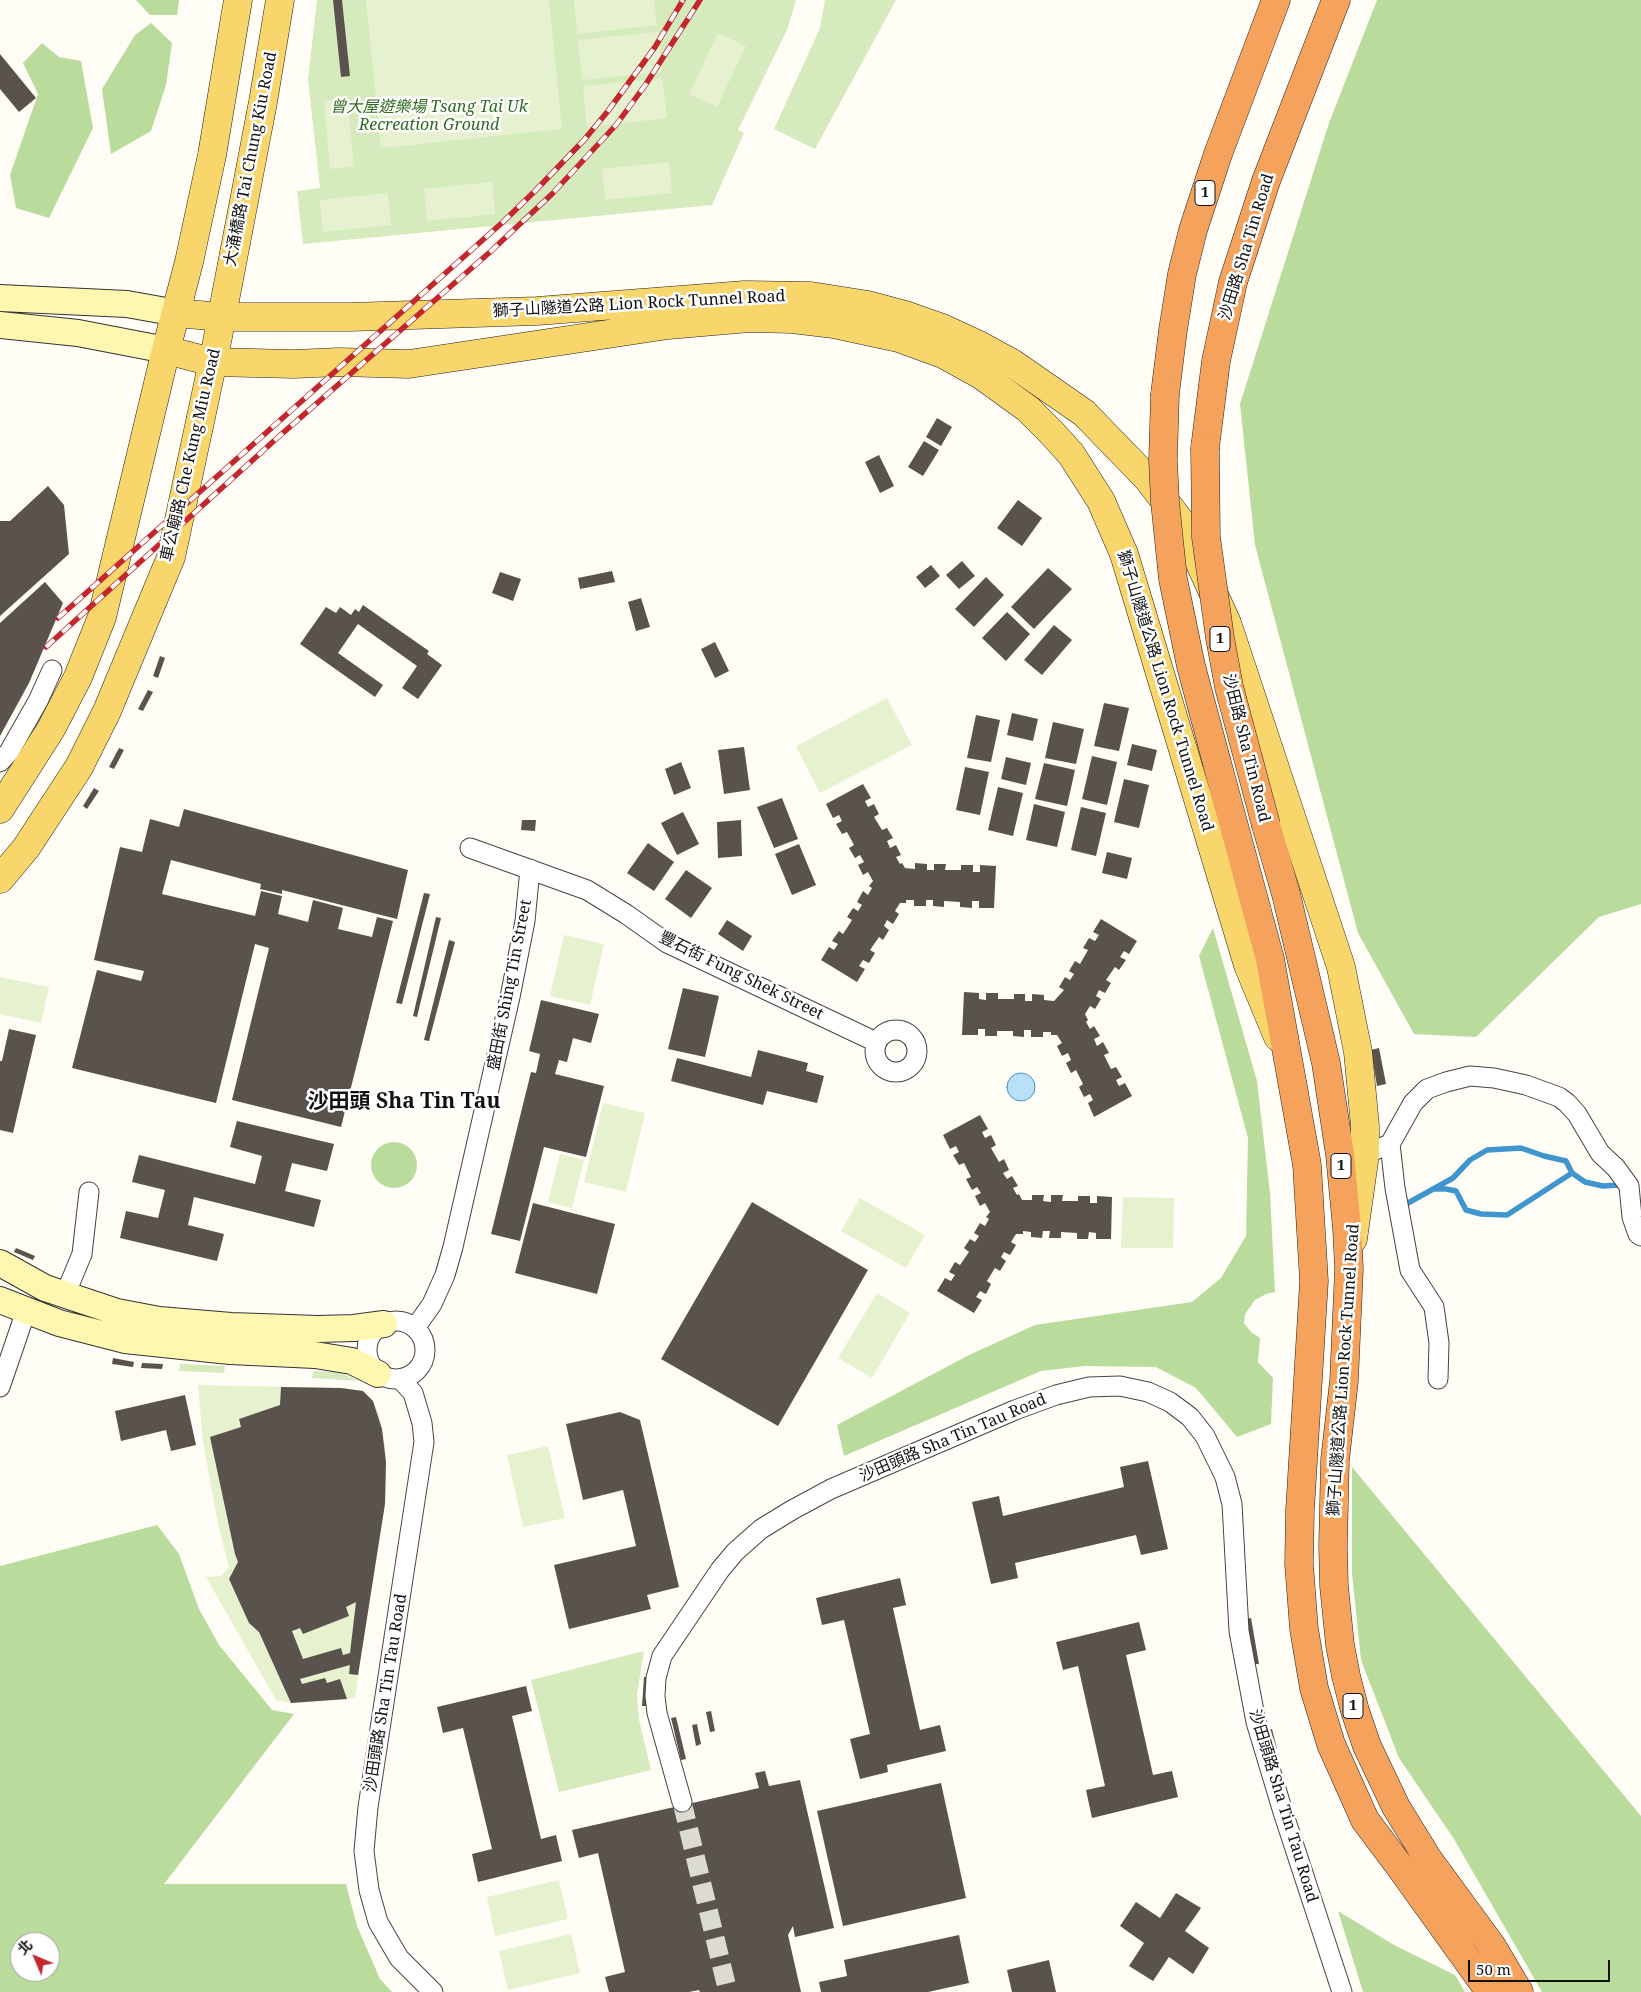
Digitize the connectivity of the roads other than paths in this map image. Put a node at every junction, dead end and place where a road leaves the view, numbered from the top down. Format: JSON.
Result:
{"nodes":[{"id":1,"x":238,"y":0,"type":"edge"},
{"id":2,"x":280,"y":0,"type":"edge"},
{"id":3,"x":1276,"y":0,"type":"edge"},
{"id":4,"x":1336,"y":0,"type":"edge"},
{"id":5,"x":0,"y":298,"type":"edge"},
{"id":6,"x":177,"y":313,"type":"junction"},
{"id":7,"x":221,"y":317,"type":"junction"},
{"id":8,"x":0,"y":324,"type":"edge"},
{"id":9,"x":166,"y":350,"type":"junction"},
{"id":10,"x":212,"y":362,"type":"junction"},
{"id":11,"x":52,"y":670,"type":"dead end"},
{"id":12,"x":10,"y":756,"type":"edge"},
{"id":13,"x":0,"y":809,"type":"edge"},
{"id":14,"x":470,"y":848,"type":"dead end"},
{"id":15,"x":530,"y":869,"type":"junction"},
{"id":16,"x":0,"y":879,"type":"edge"},
{"id":17,"x":876,"y":1042,"type":"dead end"},
{"id":18,"x":1287,"y":1056,"type":"junction"},
{"id":19,"x":1390,"y":1144,"type":"junction"},
{"id":20,"x":1365,"y":1154,"type":"junction"},
{"id":21,"x":89,"y":1192,"type":"dead end"},
{"id":22,"x":1641,"y":1236,"type":"edge"},
{"id":23,"x":0,"y":1263,"type":"edge"},
{"id":24,"x":1349,"y":1269,"type":"junction"},
{"id":25,"x":65,"y":1295,"type":"junction"},
{"id":26,"x":0,"y":1300,"type":"edge"},
{"id":27,"x":26,"y":1311,"type":"junction"},
{"id":28,"x":384,"y":1324,"type":"junction"},
{"id":29,"x":415,"y":1328,"type":"junction"},
{"id":30,"x":390,"y":1377,"type":"junction"},
{"id":31,"x":1438,"y":1379,"type":"dead end"},
{"id":32,"x":0,"y":1387,"type":"edge"},
{"id":33,"x":682,"y":1802,"type":"tunnel mouth"},
{"id":34,"x":433,"y":1992,"type":"edge"},
{"id":35,"x":1342,"y":1992,"type":"edge"},
{"id":36,"x":1490,"y":1992,"type":"edge"},
{"id":37,"x":1519,"y":1992,"type":"edge"}],
"edges":[{"from":1,"to":6,"type":"main road"},
{"from":2,"to":7,"type":"main road","name":"大涌橋路 Tai Chung Kiu Road"},
{"from":3,"to":18,"type":"highway","name":"沙田路 Sha Tin Road","number":"1","bridge":true},
{"from":4,"to":24,"type":"highway","name":"沙田路 Sha Tin Road","number":"1","bridge":true},
{"from":5,"to":6,"type":"street","name":"獅子山隧道公路 Lion Rock Tunnel Road"},
{"from":6,"to":7,"type":"main road","name":"獅子山隧道公路 Lion Rock Tunnel Road"},
{"from":6,"to":9,"type":"main road"},
{"from":7,"to":10,"type":"main road","name":"車公廟路 Che Kung Miu Road"},
{"from":7,"to":20,"type":"main road","name":"獅子山隧道公路 Lion Rock Tunnel Road"},
{"from":8,"to":9,"type":"street","name":"獅子山隧道公路 Lion Rock Tunnel Road"},
{"from":9,"to":10,"type":"main road","name":"獅子山隧道公路 Lion Rock Tunnel Road"},
{"from":9,"to":12,"type":"main road"},
{"from":10,"to":16,"type":"main road","name":"車公廟路 Che Kung Miu Road"},
{"from":10,"to":18,"type":"main road","name":"獅子山隧道公路 Lion Rock Tunnel Road"},
{"from":11,"to":12,"type":"street"},
{"from":12,"to":13,"type":"main road"},
{"from":14,"to":15,"type":"street","name":"豐石街 Fung Shek Street"},
{"from":15,"to":17,"type":"street","name":"豐石街 Fung Shek Street"},
{"from":15,"to":29,"type":"street","name":"盛田街 Shing Tin Street"},
{"from":18,"to":36,"type":"highway","name":"獅子山隧道公路 Lion Rock Tunnel Road","number":"1"},
{"from":19,"to":20,"type":"street"},
{"from":19,"to":22,"type":"street"},
{"from":19,"to":31,"type":"street"},
{"from":20,"to":24,"type":"main road","name":"獅子山隧道公路 Lion Rock Tunnel Road"},
{"from":21,"to":25,"type":"street"},
{"from":23,"to":25,"type":"street"},
{"from":24,"to":37,"type":"highway","name":"獅子山隧道公路 Lion Rock Tunnel Road","number":"1"},
{"from":25,"to":28,"type":"street"},
{"from":26,"to":27,"type":"street"},
{"from":27,"to":30,"type":"street"},
{"from":27,"to":32,"type":"street"},
{"from":28,"to":29,"type":"street"},
{"from":28,"to":30,"type":"street","name":"沙田頭路 Sha Tin Tau Road"},
{"from":29,"to":30,"type":"street"},
{"from":30,"to":34,"type":"street","name":"沙田頭路 Sha Tin Tau Road"},
{"from":33,"to":35,"type":"street","name":"沙田頭路 Sha Tin Tau Road"}]}
